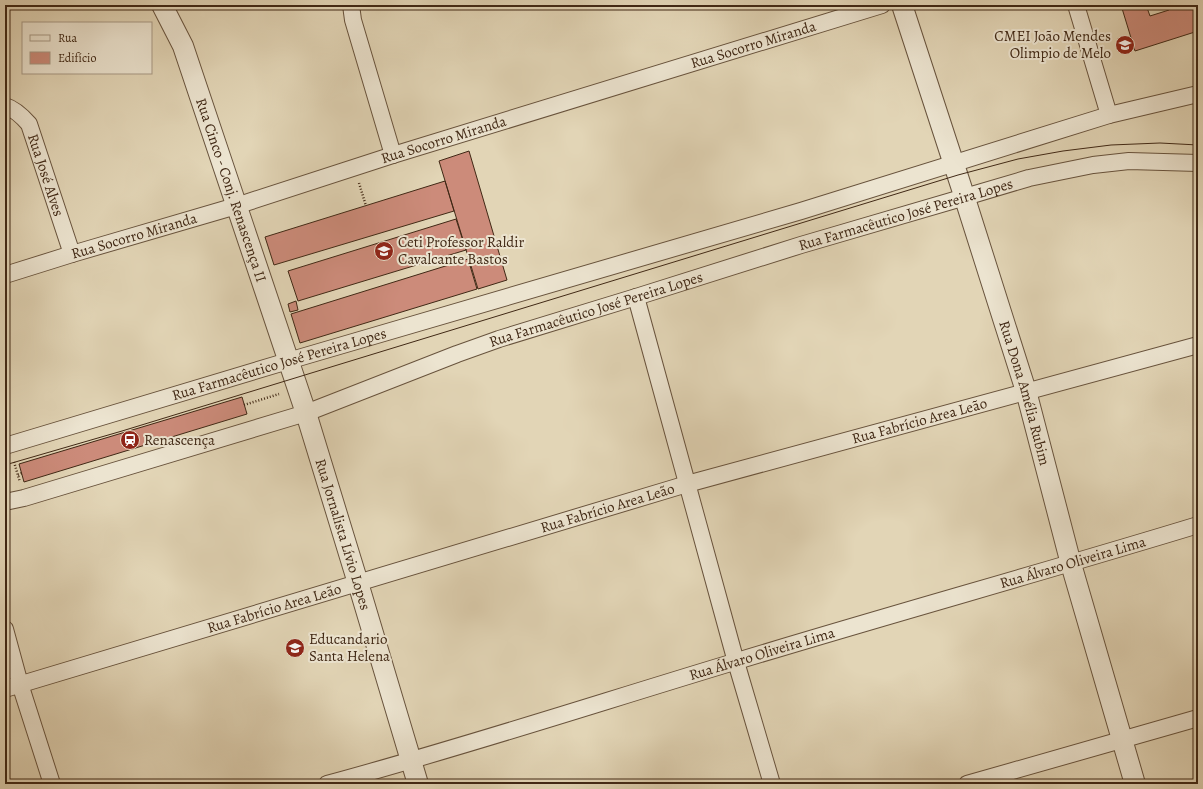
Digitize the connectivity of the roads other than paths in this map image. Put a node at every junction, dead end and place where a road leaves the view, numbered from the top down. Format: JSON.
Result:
{"nodes":[{"id":1,"x":162,"y":5,"type":"edge"},
{"id":2,"x":351,"y":5,"type":"edge"},
{"id":3,"x":882,"y":5,"type":"edge"},
{"id":4,"x":902,"y":5,"type":"edge"},
{"id":5,"x":1076,"y":5,"type":"edge"},
{"id":6,"x":1198,"y":94,"type":"edge"},
{"id":7,"x":5,"y":106,"type":"edge"},
{"id":8,"x":1109,"y":115,"type":"junction"},
{"id":9,"x":393,"y":155,"type":"junction"},
{"id":10,"x":954,"y":163,"type":"junction"},
{"id":11,"x":1198,"y":163,"type":"edge"},
{"id":12,"x":965,"y":197,"type":"junction"},
{"id":13,"x":236,"y":206,"type":"junction"},
{"id":14,"x":72,"y":254,"type":"junction"},
{"id":15,"x":5,"y":275,"type":"edge"},
{"id":16,"x":636,"y":297,"type":"junction"},
{"id":17,"x":1198,"y":345,"type":"edge"},
{"id":18,"x":293,"y":376,"type":"junction"},
{"id":19,"x":1026,"y":391,"type":"junction"},
{"id":20,"x":306,"y":413,"type":"junction"},
{"id":21,"x":7,"y":446,"type":"edge"},
{"id":22,"x":687,"y":484,"type":"junction"},
{"id":23,"x":5,"y":502,"type":"edge"},
{"id":24,"x":1198,"y":525,"type":"edge"},
{"id":25,"x":1071,"y":564,"type":"junction"},
{"id":26,"x":358,"y":583,"type":"junction"},
{"id":27,"x":5,"y":629,"type":"edge"},
{"id":28,"x":736,"y":662,"type":"junction"},
{"id":29,"x":20,"y":684,"type":"junction"},
{"id":30,"x":5,"y":688,"type":"edge"},
{"id":31,"x":1198,"y":718,"type":"edge"},
{"id":32,"x":1122,"y":740,"type":"junction"},
{"id":33,"x":411,"y":761,"type":"junction"},
{"id":34,"x":52,"y":784,"type":"edge"},
{"id":35,"x":327,"y":784,"type":"edge"},
{"id":36,"x":418,"y":784,"type":"edge"},
{"id":37,"x":772,"y":784,"type":"edge"},
{"id":38,"x":967,"y":784,"type":"edge"},
{"id":39,"x":1135,"y":784,"type":"edge"}],
"edges":[{"from":1,"to":13,"type":"street","name":"Rua Cinco - Conj. Renascença II"},
{"from":2,"to":9,"type":"street"},
{"from":3,"to":9,"type":"street","name":"Rua Socorro Miranda"},
{"from":4,"to":10,"type":"street","name":"Rua Dona Amélia Rubim"},
{"from":5,"to":8,"type":"street"},
{"from":6,"to":8,"type":"street","name":"Rua Farmacêutico José Pereira Lopes"},
{"from":7,"to":14,"type":"street","name":"Rua José Alves"},
{"from":8,"to":10,"type":"street","name":"Rua Farmacêutico José Pereira Lopes"},
{"from":9,"to":13,"type":"street","name":"Rua Socorro Miranda"},
{"from":10,"to":12,"type":"street","name":"Rua Dona Amélia Rubim"},
{"from":10,"to":18,"type":"street","name":"Rua Farmacêutico José Pereira Lopes"},
{"from":11,"to":12,"type":"street","name":"Rua Farmacêutico José Pereira Lopes"},
{"from":12,"to":16,"type":"street","name":"Rua Farmacêutico José Pereira Lopes"},
{"from":12,"to":19,"type":"street","name":"Rua Dona Amélia Rubim"},
{"from":13,"to":14,"type":"street","name":"Rua Socorro Miranda"},
{"from":13,"to":18,"type":"street","name":"Rua Cinco - Conj. Renascença II"},
{"from":14,"to":15,"type":"street","name":"Rua Socorro Miranda"},
{"from":16,"to":20,"type":"street","name":"Rua Farmacêutico José Pereira Lopes"},
{"from":16,"to":22,"type":"street"},
{"from":17,"to":19,"type":"street","name":"Rua Fabrício Area Leão"},
{"from":18,"to":20,"type":"street","name":"Rua Jornalista Lívio Lopes"},
{"from":18,"to":21,"type":"street","name":"Rua Farmacêutico José Pereira Lopes"},
{"from":19,"to":22,"type":"street","name":"Rua Fabrício Area Leão"},
{"from":19,"to":25,"type":"street","name":"Rua Dona Amélia Rubim"},
{"from":20,"to":23,"type":"street","name":"Rua Farmacêutico José Pereira Lopes"},
{"from":20,"to":26,"type":"street","name":"Rua Jornalista Lívio Lopes"},
{"from":22,"to":26,"type":"street","name":"Rua Fabrício Area Leão"},
{"from":22,"to":28,"type":"street"},
{"from":24,"to":25,"type":"street","name":"Rua Álvaro Oliveira Lima"},
{"from":25,"to":28,"type":"street","name":"Rua Álvaro Oliveira Lima"},
{"from":25,"to":32,"type":"street","name":"Rua Dona Amélia Rubim"},
{"from":26,"to":29,"type":"street","name":"Rua Fabrício Area Leão"},
{"from":26,"to":33,"type":"street","name":"Rua Jornalista Lívio Lopes"},
{"from":27,"to":29,"type":"street"},
{"from":28,"to":33,"type":"street","name":"Rua Álvaro Oliveira Lima"},
{"from":28,"to":37,"type":"street"},
{"from":29,"to":30,"type":"street","name":"Rua Fabrício Area Leão"},
{"from":29,"to":34,"type":"street"},
{"from":31,"to":32,"type":"street"},
{"from":32,"to":38,"type":"street"},
{"from":32,"to":39,"type":"street","name":"Rua Dona Amélia Rubim"},
{"from":33,"to":35,"type":"street","name":"Rua Álvaro Oliveira Lima"},
{"from":33,"to":36,"type":"street","name":"Rua Jornalista Lívio Lopes"}]}
